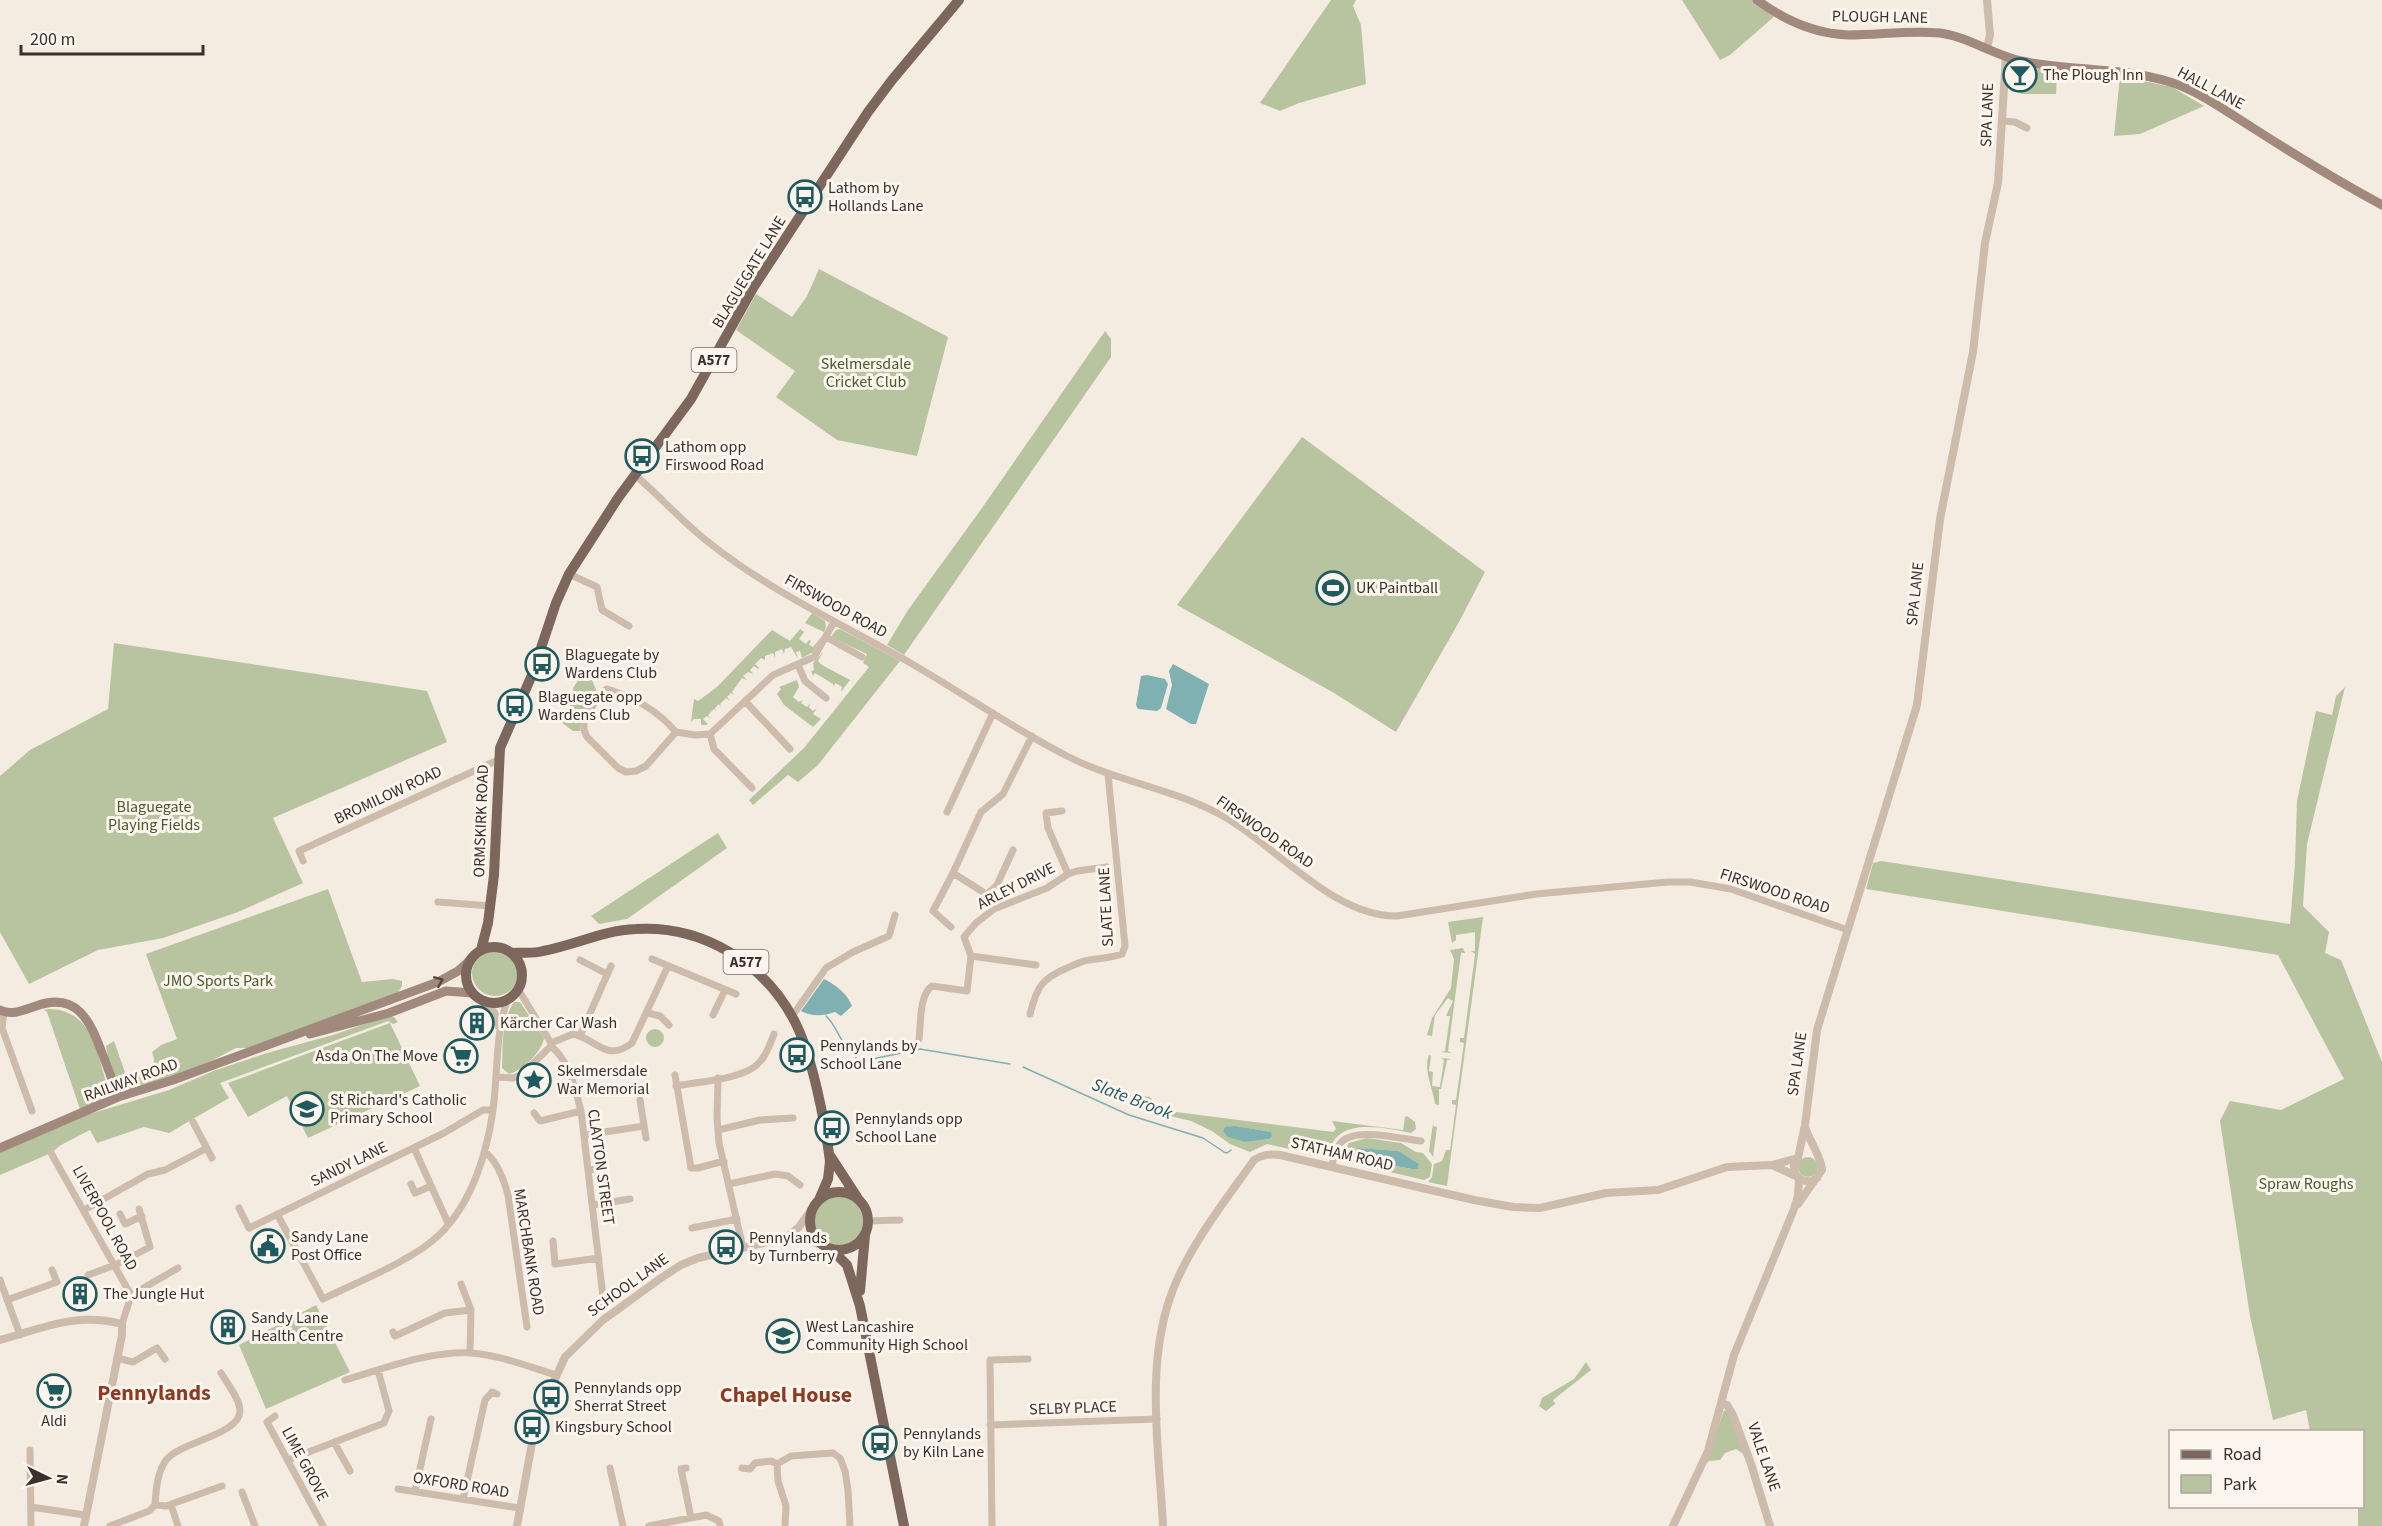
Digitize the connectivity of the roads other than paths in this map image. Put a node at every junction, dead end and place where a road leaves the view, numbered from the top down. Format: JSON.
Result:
{"nodes":[{"id":1,"x":1757,"y":0,"type":"edge"},
{"id":2,"x":1987,"y":0,"type":"edge"},
{"id":3,"x":956,"y":4,"type":"edge"},
{"id":4,"x":1987,"y":48,"type":"junction"},
{"id":5,"x":2006,"y":56,"type":"junction"},
{"id":6,"x":2002,"y":121,"type":"junction"},
{"id":7,"x":2027,"y":128,"type":"dead end"},
{"id":8,"x":2382,"y":205,"type":"edge"},
{"id":9,"x":635,"y":475,"type":"junction"},
{"id":10,"x":569,"y":574,"type":"junction"},
{"id":11,"x":834,"y":622,"type":"junction"},
{"id":12,"x":629,"y":626,"type":"dead end"},
{"id":13,"x":826,"y":637,"type":"junction"},
{"id":14,"x":862,"y":657,"type":"dead end"},
{"id":15,"x":798,"y":665,"type":"junction"},
{"id":16,"x":826,"y":698,"type":"dead end"},
{"id":17,"x":745,"y":701,"type":"junction"},
{"id":18,"x":993,"y":713,"type":"junction"},
{"id":19,"x":510,"y":722,"type":"joint"},
{"id":20,"x":676,"y":732,"type":"junction"},
{"id":21,"x":710,"y":734,"type":"junction"},
{"id":22,"x":1032,"y":736,"type":"junction"},
{"id":23,"x":789,"y":749,"type":"dead end"},
{"id":24,"x":498,"y":760,"type":"junction"},
{"id":25,"x":1107,"y":774,"type":"junction"},
{"id":26,"x":752,"y":788,"type":"dead end"},
{"id":27,"x":1062,"y":811,"type":"dead end"},
{"id":28,"x":947,"y":812,"type":"dead end"},
{"id":29,"x":1013,"y":850,"type":"dead end"},
{"id":30,"x":303,"y":861,"type":"dead end"},
{"id":31,"x":1107,"y":867,"type":"dead end"},
{"id":32,"x":953,"y":873,"type":"junction"},
{"id":33,"x":1068,"y":874,"type":"junction"},
{"id":34,"x":986,"y":896,"type":"junction"},
{"id":35,"x":438,"y":902,"type":"dead end"},
{"id":36,"x":491,"y":906,"type":"junction"},
{"id":37,"x":994,"y":909,"type":"junction"},
{"id":38,"x":895,"y":915,"type":"dead end"},
{"id":39,"x":488,"y":923,"type":"junction"},
{"id":40,"x":951,"y":927,"type":"dead end"},
{"id":41,"x":1848,"y":930,"type":"junction"},
{"id":42,"x":498,"y":947,"type":"junction"},
{"id":43,"x":481,"y":950,"type":"junction"},
{"id":44,"x":541,"y":952,"type":"junction"},
{"id":45,"x":511,"y":953,"type":"junction"},
{"id":46,"x":971,"y":956,"type":"junction"},
{"id":47,"x":580,"y":960,"type":"dead end"},
{"id":48,"x":652,"y":960,"type":"dead end"},
{"id":49,"x":469,"y":961,"type":"junction"},
{"id":50,"x":1036,"y":965,"type":"dead end"},
{"id":51,"x":611,"y":966,"type":"dead end"},
{"id":52,"x":668,"y":966,"type":"junction"},
{"id":53,"x":522,"y":970,"type":"junction"},
{"id":54,"x":607,"y":974,"type":"junction"},
{"id":55,"x":518,"y":989,"type":"junction"},
{"id":56,"x":724,"y":990,"type":"junction"},
{"id":57,"x":412,"y":992,"type":"junction"},
{"id":58,"x":472,"y":993,"type":"junction"},
{"id":59,"x":736,"y":994,"type":"dead end"},
{"id":60,"x":427,"y":999,"type":"junction"},
{"id":61,"x":507,"y":1000,"type":"junction"},
{"id":62,"x":484,"y":1002,"type":"junction"},
{"id":63,"x":2,"y":1011,"type":"edge"},
{"id":64,"x":795,"y":1012,"type":"dead end"},
{"id":65,"x":648,"y":1013,"type":"junction"},
{"id":66,"x":1030,"y":1014,"type":"dead end"},
{"id":67,"x":712,"y":1016,"type":"dead end"},
{"id":68,"x":669,"y":1025,"type":"dead end"},
{"id":69,"x":499,"y":1028,"type":"junction"},
{"id":70,"x":774,"y":1034,"type":"dead end"},
{"id":71,"x":580,"y":1036,"type":"junction"},
{"id":72,"x":919,"y":1039,"type":"dead end"},
{"id":73,"x":273,"y":1043,"type":"junction"},
{"id":74,"x":551,"y":1044,"type":"junction"},
{"id":75,"x":675,"y":1075,"type":"dead end"},
{"id":76,"x":496,"y":1077,"type":"junction"},
{"id":77,"x":718,"y":1078,"type":"junction"},
{"id":78,"x":676,"y":1086,"type":"junction"},
{"id":79,"x":118,"y":1097,"type":"junction"},
{"id":80,"x":640,"y":1100,"type":"dead end"},
{"id":81,"x":493,"y":1110,"type":"junction"},
{"id":82,"x":32,"y":1111,"type":"dead end"},
{"id":83,"x":581,"y":1111,"type":"junction"},
{"id":84,"x":534,"y":1113,"type":"dead end"},
{"id":85,"x":793,"y":1118,"type":"dead end"},
{"id":86,"x":193,"y":1122,"type":"dead end"},
{"id":87,"x":1805,"y":1125,"type":"junction"},
{"id":88,"x":644,"y":1126,"type":"junction"},
{"id":89,"x":718,"y":1130,"type":"junction"},
{"id":90,"x":585,"y":1135,"type":"junction"},
{"id":91,"x":646,"y":1138,"type":"dead end"},
{"id":92,"x":1421,"y":1141,"type":"dead end"},
{"id":93,"x":0,"y":1148,"type":"edge"},
{"id":94,"x":207,"y":1148,"type":"junction"},
{"id":95,"x":414,"y":1148,"type":"junction"},
{"id":96,"x":485,"y":1152,"type":"junction"},
{"id":97,"x":51,"y":1153,"type":"dead end"},
{"id":98,"x":829,"y":1155,"type":"junction"},
{"id":99,"x":1818,"y":1157,"type":"junction"},
{"id":100,"x":212,"y":1158,"type":"dead end"},
{"id":101,"x":1798,"y":1158,"type":"junction"},
{"id":102,"x":724,"y":1161,"type":"junction"},
{"id":103,"x":1772,"y":1165,"type":"junction"},
{"id":104,"x":1331,"y":1167,"type":"junction"},
{"id":105,"x":602,"y":1168,"type":"dead end"},
{"id":106,"x":589,"y":1170,"type":"junction"},
{"id":107,"x":1798,"y":1178,"type":"junction"},
{"id":108,"x":1817,"y":1178,"type":"junction"},
{"id":109,"x":411,"y":1184,"type":"dead end"},
{"id":110,"x":729,"y":1184,"type":"junction"},
{"id":111,"x":800,"y":1185,"type":"dead end"},
{"id":112,"x":431,"y":1186,"type":"junction"},
{"id":113,"x":630,"y":1199,"type":"dead end"},
{"id":114,"x":859,"y":1200,"type":"junction"},
{"id":115,"x":817,"y":1203,"type":"junction"},
{"id":116,"x":593,"y":1205,"type":"junction"},
{"id":117,"x":239,"y":1208,"type":"dead end"},
{"id":118,"x":1794,"y":1209,"type":"junction"},
{"id":119,"x":84,"y":1210,"type":"junction"},
{"id":120,"x":120,"y":1214,"type":"dead end"},
{"id":121,"x":278,"y":1214,"type":"junction"},
{"id":122,"x":736,"y":1219,"type":"junction"},
{"id":123,"x":900,"y":1220,"type":"dead end"},
{"id":124,"x":448,"y":1223,"type":"junction"},
{"id":125,"x":867,"y":1227,"type":"junction"},
{"id":126,"x":692,"y":1228,"type":"dead end"},
{"id":127,"x":786,"y":1238,"type":"junction"},
{"id":128,"x":553,"y":1241,"type":"dead end"},
{"id":129,"x":743,"y":1248,"type":"junction"},
{"id":130,"x":829,"y":1248,"type":"junction"},
{"id":131,"x":599,"y":1258,"type":"junction"},
{"id":132,"x":115,"y":1266,"type":"junction"},
{"id":133,"x":178,"y":1268,"type":"dead end"},
{"id":134,"x":52,"y":1270,"type":"dead end"},
{"id":135,"x":88,"y":1275,"type":"dead end"},
{"id":136,"x":0,"y":1280,"type":"edge"},
{"id":137,"x":461,"y":1284,"type":"dead end"},
{"id":138,"x":132,"y":1297,"type":"junction"},
{"id":139,"x":612,"y":1298,"type":"dead end"},
{"id":140,"x":7,"y":1300,"type":"junction"},
{"id":141,"x":860,"y":1306,"type":"junction"},
{"id":142,"x":471,"y":1310,"type":"junction"},
{"id":143,"x":122,"y":1324,"type":"junction"},
{"id":144,"x":527,"y":1326,"type":"dead end"},
{"id":145,"x":393,"y":1332,"type":"dead end"},
{"id":146,"x":20,"y":1335,"type":"junction"},
{"id":147,"x":0,"y":1340,"type":"edge"},
{"id":148,"x":470,"y":1353,"type":"junction"},
{"id":149,"x":117,"y":1358,"type":"junction"},
{"id":150,"x":165,"y":1359,"type":"dead end"},
{"id":151,"x":1028,"y":1359,"type":"dead end"},
{"id":152,"x":378,"y":1370,"type":"junction"},
{"id":153,"x":221,"y":1373,"type":"dead end"},
{"id":154,"x":556,"y":1375,"type":"junction"},
{"id":155,"x":345,"y":1380,"type":"dead end"},
{"id":156,"x":497,"y":1394,"type":"dead end"},
{"id":157,"x":1722,"y":1403,"type":"junction"},
{"id":158,"x":275,"y":1416,"type":"dead end"},
{"id":159,"x":431,"y":1419,"type":"dead end"},
{"id":160,"x":1157,"y":1419,"type":"junction"},
{"id":161,"x":990,"y":1425,"type":"junction"},
{"id":162,"x":334,"y":1442,"type":"junction"},
{"id":163,"x":30,"y":1450,"type":"dead end"},
{"id":164,"x":288,"y":1460,"type":"junction"},
{"id":165,"x":777,"y":1464,"type":"junction"},
{"id":166,"x":610,"y":1468,"type":"dead end"},
{"id":167,"x":686,"y":1468,"type":"dead end"},
{"id":168,"x":742,"y":1468,"type":"dead end"},
{"id":169,"x":350,"y":1472,"type":"dead end"},
{"id":170,"x":222,"y":1486,"type":"dead end"},
{"id":171,"x":398,"y":1489,"type":"dead end"},
{"id":172,"x":415,"y":1491,"type":"junction"},
{"id":173,"x":242,"y":1492,"type":"dead end"},
{"id":174,"x":463,"y":1499,"type":"junction"},
{"id":175,"x":155,"y":1505,"type":"junction"},
{"id":176,"x":171,"y":1505,"type":"junction"},
{"id":177,"x":31,"y":1507,"type":"junction"},
{"id":178,"x":519,"y":1508,"type":"junction"},
{"id":179,"x":85,"y":1515,"type":"junction"},
{"id":180,"x":691,"y":1518,"type":"junction"},
{"id":181,"x":31,"y":1526,"type":"edge"},
{"id":182,"x":84,"y":1526,"type":"edge"},
{"id":183,"x":110,"y":1526,"type":"edge"},
{"id":184,"x":178,"y":1526,"type":"edge"},
{"id":185,"x":255,"y":1526,"type":"edge"},
{"id":186,"x":323,"y":1526,"type":"edge"},
{"id":187,"x":517,"y":1526,"type":"edge"},
{"id":188,"x":623,"y":1526,"type":"edge"},
{"id":189,"x":649,"y":1526,"type":"edge"},
{"id":190,"x":720,"y":1526,"type":"edge"},
{"id":191,"x":785,"y":1526,"type":"edge"},
{"id":192,"x":850,"y":1526,"type":"edge"},
{"id":193,"x":904,"y":1526,"type":"edge"},
{"id":194,"x":992,"y":1526,"type":"edge"},
{"id":195,"x":1163,"y":1526,"type":"edge"},
{"id":196,"x":1673,"y":1526,"type":"edge"},
{"id":197,"x":1770,"y":1526,"type":"edge"}],
"edges":[{"from":1,"to":4,"type":"main road","name":"PLOUGH LANE"},
{"from":2,"to":4,"type":"street"},
{"from":3,"to":9,"type":"main road","name":"BLAGUEGATE LANE","number":"A577"},
{"from":4,"to":5,"type":"main road","name":"PLOUGH LANE"},
{"from":5,"to":6,"type":"street","name":"SPA LANE"},
{"from":5,"to":8,"type":"main road","name":"HALL LANE"},
{"from":6,"to":7,"type":"street"},
{"from":6,"to":41,"type":"street","name":"SPA LANE"},
{"from":9,"to":10,"type":"main road","name":"BLAGUEGATE LANE","number":"A577"},
{"from":9,"to":11,"type":"street","name":"FIRSWOOD ROAD"},
{"from":10,"to":12,"type":"street"},
{"from":10,"to":19,"type":"main road","name":"BLAGUEGATE LANE","number":"A577"},
{"from":11,"to":13,"type":"street"},
{"from":11,"to":18,"type":"street","name":"FIRSWOOD ROAD"},
{"from":13,"to":14,"type":"street"},
{"from":13,"to":15,"type":"street"},
{"from":15,"to":16,"type":"street"},
{"from":15,"to":17,"type":"street"},
{"from":17,"to":21,"type":"street"},
{"from":17,"to":23,"type":"street"},
{"from":18,"to":22,"type":"street","name":"FIRSWOOD ROAD"},
{"from":18,"to":28,"type":"street"},
{"from":19,"to":24,"type":"main road","name":"ORMSKIRK ROAD","number":"A577"},
{"from":20,"to":20,"type":"street"},
{"from":20,"to":21,"type":"street"},
{"from":21,"to":26,"type":"street"},
{"from":22,"to":25,"type":"street","name":"FIRSWOOD ROAD"},
{"from":22,"to":32,"type":"street"},
{"from":24,"to":30,"type":"street","name":"BROMILOW ROAD"},
{"from":24,"to":36,"type":"main road","name":"ORMSKIRK ROAD","number":"A577"},
{"from":25,"to":41,"type":"street","name":"FIRSWOOD ROAD"},
{"from":25,"to":66,"type":"street","name":"SLATE LANE"},
{"from":27,"to":33,"type":"street"},
{"from":29,"to":34,"type":"street"},
{"from":31,"to":33,"type":"street","name":"ARLEY DRIVE"},
{"from":32,"to":34,"type":"street"},
{"from":32,"to":40,"type":"street"},
{"from":33,"to":37,"type":"street","name":"ARLEY DRIVE"},
{"from":34,"to":37,"type":"street"},
{"from":35,"to":36,"type":"street"},
{"from":36,"to":39,"type":"main road","name":"ORMSKIRK ROAD","number":"A577"},
{"from":37,"to":46,"type":"street","name":"ARLEY DRIVE"},
{"from":38,"to":64,"type":"street"},
{"from":39,"to":42,"type":"main road"},
{"from":39,"to":43,"type":"main road","name":"ORMSKIRK ROAD","number":"A577"},
{"from":41,"to":87,"type":"street","name":"SPA LANE"},
{"from":42,"to":43,"type":"main road"},
{"from":42,"to":45,"type":"main road","number":"A577"},
{"from":43,"to":49,"type":"main road"},
{"from":44,"to":45,"type":"main road","number":"A577"},
{"from":44,"to":53,"type":"main road","number":"A577"},
{"from":44,"to":98,"type":"main road","number":"A577"},
{"from":45,"to":53,"type":"main road"},
{"from":46,"to":50,"type":"street"},
{"from":46,"to":72,"type":"street"},
{"from":47,"to":54,"type":"street"},
{"from":48,"to":52,"type":"street"},
{"from":57,"to":49,"type":"main road","name":"RAILWAY ROAD","one_way":true},
{"from":49,"to":58,"type":"main road"},
{"from":51,"to":54,"type":"street"},
{"from":52,"to":56,"type":"street"},
{"from":52,"to":65,"type":"street"},
{"from":53,"to":55,"type":"main road"},
{"from":54,"to":71,"type":"street"},
{"from":55,"to":61,"type":"main road"},
{"from":55,"to":74,"type":"street"},
{"from":56,"to":59,"type":"street"},
{"from":56,"to":67,"type":"street"},
{"from":57,"to":60,"type":"main road"},
{"from":57,"to":73,"type":"main road","name":"RAILWAY ROAD"},
{"from":58,"to":60,"type":"main road","name":"RAILWAY ROAD"},
{"from":58,"to":62,"type":"main road"},
{"from":60,"to":73,"type":"main road","name":"RAILWAY ROAD"},
{"from":61,"to":62,"type":"main road"},
{"from":61,"to":69,"type":"street"},
{"from":62,"to":69,"type":"street"},
{"from":63,"to":79,"type":"main road"},
{"from":63,"to":82,"type":"street"},
{"from":65,"to":68,"type":"street"},
{"from":65,"to":71,"type":"street"},
{"from":69,"to":76,"type":"street"},
{"from":70,"to":77,"type":"street"},
{"from":71,"to":74,"type":"street"},
{"from":73,"to":79,"type":"main road","name":"RAILWAY ROAD"},
{"from":74,"to":76,"type":"street"},
{"from":74,"to":83,"type":"street","name":"CLAYTON STREET"},
{"from":75,"to":78,"type":"street"},
{"from":76,"to":81,"type":"street"},
{"from":77,"to":78,"type":"street"},
{"from":77,"to":89,"type":"street"},
{"from":78,"to":102,"type":"street"},
{"from":79,"to":93,"type":"main road","name":"RAILWAY ROAD"},
{"from":80,"to":88,"type":"street"},
{"from":81,"to":95,"type":"street","name":"SANDY LANE"},
{"from":81,"to":96,"type":"street"},
{"from":83,"to":84,"type":"street"},
{"from":83,"to":90,"type":"street","name":"CLAYTON STREET"},
{"from":85,"to":89,"type":"street"},
{"from":86,"to":94,"type":"street"},
{"from":87,"to":99,"type":"street","name":"SPA LANE"},
{"from":87,"to":101,"type":"street","name":"SPA LANE"},
{"from":88,"to":90,"type":"street"},
{"from":88,"to":91,"type":"street"},
{"from":89,"to":102,"type":"street"},
{"from":90,"to":106,"type":"street","name":"CLAYTON STREET"},
{"from":92,"to":104,"type":"street"},
{"from":94,"to":100,"type":"street"},
{"from":94,"to":119,"type":"street"},
{"from":95,"to":112,"type":"street"},
{"from":95,"to":121,"type":"street","name":"SANDY LANE"},
{"from":96,"to":124,"type":"street"},
{"from":96,"to":144,"type":"street","name":"MARCHBANK ROAD"},
{"from":97,"to":119,"type":"street","name":"LIVERPOOL ROAD"},
{"from":98,"to":114,"type":"main road","number":"A577"},
{"from":98,"to":115,"type":"main road","number":"A577"},
{"from":99,"to":101,"type":"street"},
{"from":99,"to":108,"type":"street"},
{"from":101,"to":103,"type":"street","name":"STATHAM ROAD"},
{"from":101,"to":107,"type":"street"},
{"from":102,"to":110,"type":"street"},
{"from":103,"to":104,"type":"street","name":"STATHAM ROAD"},
{"from":103,"to":107,"type":"street","name":"STATHAM ROAD"},
{"from":104,"to":160,"type":"street","name":"STATHAM ROAD"},
{"from":105,"to":106,"type":"street"},
{"from":106,"to":116,"type":"street","name":"CLAYTON STREET"},
{"from":107,"to":108,"type":"street"},
{"from":107,"to":118,"type":"street"},
{"from":108,"to":118,"type":"street"},
{"from":109,"to":112,"type":"street"},
{"from":110,"to":111,"type":"street"},
{"from":110,"to":122,"type":"street"},
{"from":112,"to":124,"type":"street"},
{"from":113,"to":116,"type":"street"},
{"from":114,"to":115,"type":"main road"},
{"from":114,"to":125,"type":"main road","number":"A577"},
{"from":115,"to":127,"type":"street"},
{"from":115,"to":130,"type":"main road","number":"A577"},
{"from":116,"to":131,"type":"street","name":"CLAYTON STREET"},
{"from":117,"to":121,"type":"street","name":"SANDY LANE"},
{"from":118,"to":157,"type":"street"},
{"from":119,"to":132,"type":"street","name":"LIVERPOOL ROAD"},
{"from":120,"to":132,"type":"street"},
{"from":121,"to":124,"type":"street"},
{"from":122,"to":126,"type":"street"},
{"from":122,"to":129,"type":"street"},
{"from":123,"to":125,"type":"street"},
{"from":125,"to":130,"type":"main road"},
{"from":125,"to":141,"type":"main road","number":"A577"},
{"from":127,"to":129,"type":"street","name":"SCHOOL LANE"},
{"from":127,"to":130,"type":"street","name":"SCHOOL LANE"},
{"from":128,"to":131,"type":"street"},
{"from":129,"to":154,"type":"street","name":"SCHOOL LANE"},
{"from":130,"to":141,"type":"main road","number":"A577"},
{"from":131,"to":139,"type":"street","name":"CLAYTON STREET"},
{"from":132,"to":135,"type":"street"},
{"from":132,"to":138,"type":"street","name":"LIVERPOOL ROAD"},
{"from":133,"to":138,"type":"street"},
{"from":134,"to":140,"type":"street"},
{"from":136,"to":140,"type":"street"},
{"from":137,"to":142,"type":"street"},
{"from":138,"to":143,"type":"street"},
{"from":140,"to":146,"type":"street"},
{"from":141,"to":193,"type":"main road","number":"A577"},
{"from":142,"to":145,"type":"street"},
{"from":142,"to":148,"type":"street"},
{"from":143,"to":146,"type":"street"},
{"from":143,"to":149,"type":"street"},
{"from":146,"to":147,"type":"street"},
{"from":148,"to":152,"type":"street"},
{"from":148,"to":154,"type":"street"},
{"from":149,"to":150,"type":"street"},
{"from":149,"to":179,"type":"street"},
{"from":151,"to":161,"type":"street"},
{"from":152,"to":155,"type":"street"},
{"from":152,"to":162,"type":"street"},
{"from":153,"to":175,"type":"street"},
{"from":154,"to":178,"type":"street","name":"SCHOOL LANE"},
{"from":156,"to":174,"type":"street"},
{"from":157,"to":196,"type":"street"},
{"from":157,"to":197,"type":"street","name":"VALE LANE"},
{"from":158,"to":164,"type":"street","name":"LIME GROVE"},
{"from":159,"to":172,"type":"street"},
{"from":160,"to":161,"type":"street","name":"SELBY PLACE"},
{"from":160,"to":195,"type":"street","name":"STATHAM ROAD"},
{"from":161,"to":194,"type":"street"},
{"from":162,"to":164,"type":"street"},
{"from":162,"to":169,"type":"street"},
{"from":163,"to":177,"type":"street"},
{"from":164,"to":186,"type":"street","name":"LIME GROVE"},
{"from":165,"to":168,"type":"street"},
{"from":165,"to":191,"type":"street"},
{"from":165,"to":192,"type":"street"},
{"from":166,"to":188,"type":"street"},
{"from":167,"to":180,"type":"street"},
{"from":170,"to":176,"type":"street"},
{"from":171,"to":172,"type":"street","name":"OXFORD ROAD"},
{"from":172,"to":174,"type":"street","name":"OXFORD ROAD"},
{"from":173,"to":185,"type":"street"},
{"from":174,"to":178,"type":"street","name":"OXFORD ROAD"},
{"from":175,"to":176,"type":"street"},
{"from":175,"to":183,"type":"street"},
{"from":176,"to":184,"type":"street"},
{"from":177,"to":179,"type":"street"},
{"from":177,"to":181,"type":"street"},
{"from":178,"to":187,"type":"street","name":"SCHOOL LANE"},
{"from":179,"to":182,"type":"street"},
{"from":180,"to":189,"type":"street"},
{"from":180,"to":190,"type":"street"}]}
